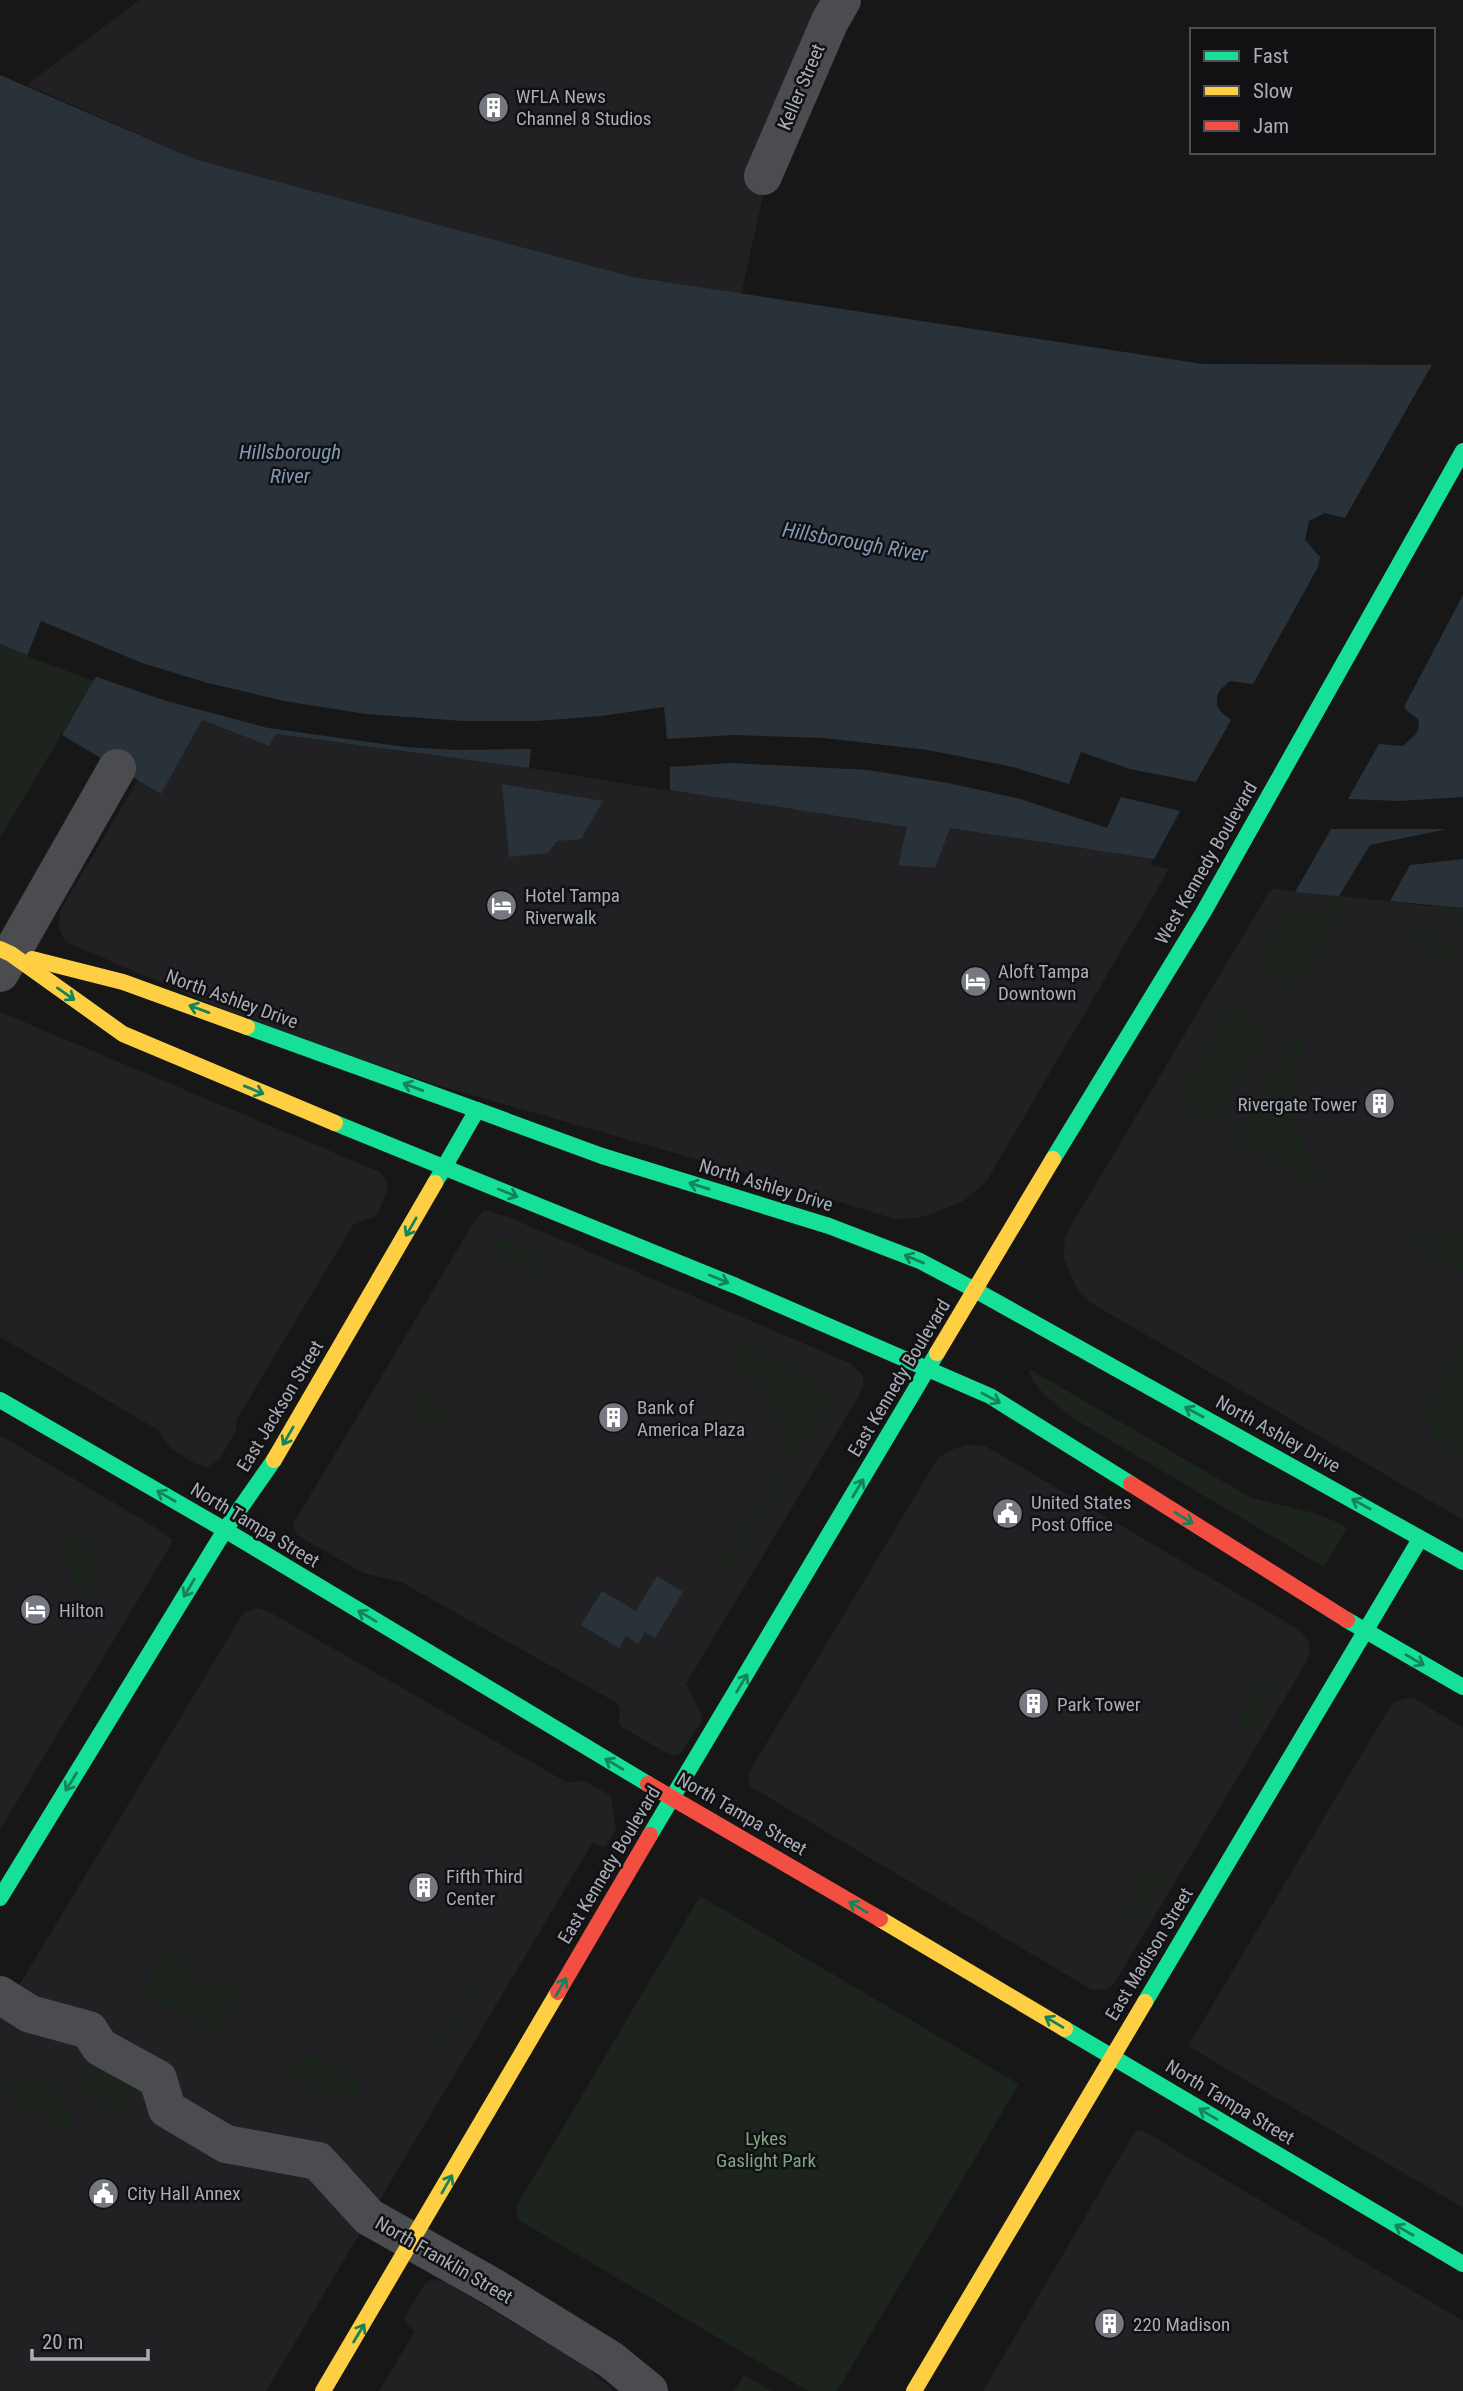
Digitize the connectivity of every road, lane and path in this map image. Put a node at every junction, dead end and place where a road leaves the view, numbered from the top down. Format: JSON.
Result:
{"nodes":[{"id":1,"x":842,"y":0,"type":"edge"},
{"id":2,"x":763,"y":176,"type":"dead end"},
{"id":3,"x":1463,"y":451,"type":"edge"},
{"id":4,"x":117,"y":768,"type":"dead end"},
{"id":5,"x":4,"y":959,"type":"edge"},
{"id":6,"x":477,"y":1110,"type":"junction"},
{"id":7,"x":445,"y":1167,"type":"junction"},
{"id":8,"x":975,"y":1290,"type":"junction"},
{"id":9,"x":929,"y":1370,"type":"junction"},
{"id":10,"x":0,"y":1400,"type":"edge"},
{"id":11,"x":225,"y":1530,"type":"junction"},
{"id":12,"x":1420,"y":1539,"type":"junction"},
{"id":13,"x":1463,"y":1562,"type":"edge"},
{"id":14,"x":1366,"y":1632,"type":"junction"},
{"id":15,"x":1463,"y":1687,"type":"edge"},
{"id":16,"x":673,"y":1798,"type":"junction"},
{"id":17,"x":0,"y":1898,"type":"edge"},
{"id":18,"x":0,"y":1995,"type":"edge"},
{"id":19,"x":1113,"y":2057,"type":"junction"},
{"id":20,"x":412,"y":2242,"type":"junction"},
{"id":21,"x":1463,"y":2264,"type":"edge"},
{"id":22,"x":323,"y":2391,"type":"edge"},
{"id":23,"x":649,"y":2391,"type":"edge"},
{"id":24,"x":914,"y":2391,"type":"edge"}],
"edges":[{"from":1,"to":2,"type":"street","name":"Keller Street"},
{"from":3,"to":8,"type":"main road","name":"West Kennedy Boulevard"},
{"from":4,"to":5,"type":"street"},
{"from":6,"to":5,"type":"main road","name":"North Ashley Drive","one_way":true},
{"from":5,"to":7,"type":"main road","one_way":true},
{"from":6,"to":7,"type":"main road","name":"East Jackson Street"},
{"from":8,"to":6,"type":"main road","name":"North Ashley Drive","one_way":true},
{"from":7,"to":9,"type":"main road","one_way":true},
{"from":7,"to":11,"type":"main road","name":"East Jackson Street","one_way":true},
{"from":8,"to":9,"type":"main road","name":"East Kennedy Boulevard"},
{"from":12,"to":8,"type":"main road","name":"North Ashley Drive","one_way":true},
{"from":9,"to":14,"type":"main road","one_way":true},
{"from":16,"to":9,"type":"main road","name":"East Kennedy Boulevard","one_way":true},
{"from":11,"to":10,"type":"main road","name":"North Tampa Street","one_way":true},
{"from":16,"to":11,"type":"main road","name":"North Tampa Street","one_way":true},
{"from":11,"to":17,"type":"main road","name":"East Jackson Street","one_way":true},
{"from":12,"to":13,"type":"main road","name":"North Ashley Drive"},
{"from":12,"to":14,"type":"main road","name":"East Madison Street"},
{"from":14,"to":15,"type":"main road","one_way":true},
{"from":14,"to":19,"type":"main road","name":"East Madison Street"},
{"from":19,"to":16,"type":"main road","name":"North Tampa Street","one_way":true},
{"from":20,"to":16,"type":"main road","name":"East Kennedy Boulevard","one_way":true},
{"from":18,"to":20,"type":"street","name":"North Franklin Street"},
{"from":21,"to":19,"type":"main road","name":"North Tampa Street","one_way":true},
{"from":19,"to":24,"type":"main road","name":"East Madison Street"},
{"from":22,"to":20,"type":"main road","name":"East Kennedy Boulevard","one_way":true},
{"from":20,"to":23,"type":"street","name":"North Franklin Street"}]}
